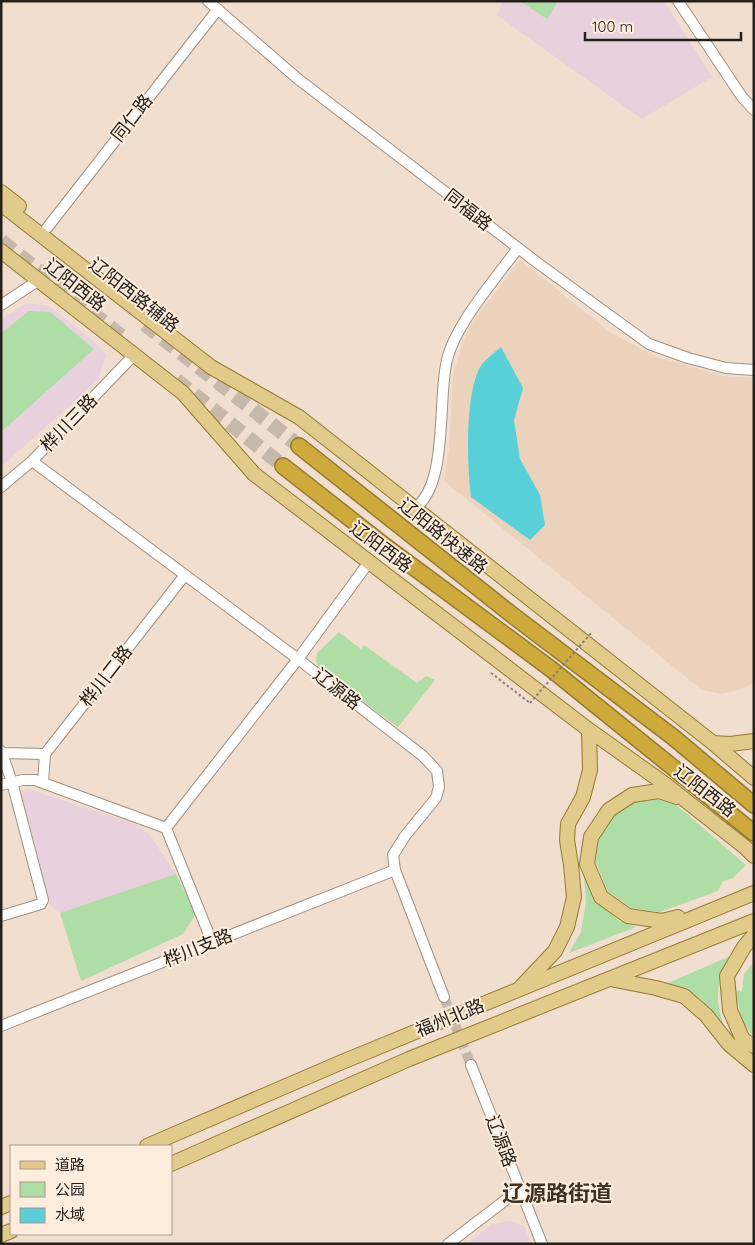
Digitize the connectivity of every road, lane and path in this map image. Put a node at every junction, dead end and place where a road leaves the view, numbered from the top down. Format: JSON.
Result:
{"nodes":[{"id":1,"x":208,"y":1,"type":"edge"},
{"id":2,"x":678,"y":1,"type":"edge"},
{"id":3,"x":218,"y":9,"type":"junction"},
{"id":4,"x":754,"y":110,"type":"edge"},
{"id":5,"x":1,"y":192,"type":"edge"},
{"id":6,"x":1,"y":204,"type":"edge"},
{"id":7,"x":40,"y":228,"type":"junction"},
{"id":8,"x":518,"y":248,"type":"junction"},
{"id":9,"x":1,"y":251,"type":"edge"},
{"id":10,"x":40,"y":280,"type":"junction"},
{"id":11,"x":1,"y":305,"type":"edge"},
{"id":12,"x":134,"y":355,"type":"junction"},
{"id":13,"x":754,"y":370,"type":"edge"},
{"id":14,"x":299,"y":446,"type":"tunnel mouth"},
{"id":15,"x":32,"y":461,"type":"junction"},
{"id":16,"x":283,"y":466,"type":"tunnel mouth"},
{"id":17,"x":1,"y":487,"type":"edge"},
{"id":18,"x":414,"y":509,"type":"junction"},
{"id":19,"x":369,"y":562,"type":"junction"},
{"id":20,"x":185,"y":575,"type":"junction"},
{"id":21,"x":592,"y":632,"type":"dead end"},
{"id":22,"x":565,"y":654,"type":"joint"},
{"id":23,"x":298,"y":659,"type":"junction"},
{"id":24,"x":491,"y":673,"type":"dead end"},
{"id":25,"x":589,"y":730,"type":"junction"},
{"id":26,"x":754,"y":741,"type":"edge"},
{"id":27,"x":713,"y":743,"type":"junction"},
{"id":28,"x":2,"y":752,"type":"edge"},
{"id":29,"x":45,"y":754,"type":"junction"},
{"id":30,"x":754,"y":778,"type":"edge"},
{"id":31,"x":43,"y":783,"type":"junction"},
{"id":32,"x":6,"y":784,"type":"edge"},
{"id":33,"x":686,"y":800,"type":"junction"},
{"id":34,"x":754,"y":805,"type":"edge"},
{"id":35,"x":166,"y":828,"type":"junction"},
{"id":36,"x":754,"y":833,"type":"edge"},
{"id":37,"x":754,"y":856,"type":"edge"},
{"id":38,"x":395,"y":870,"type":"junction"},
{"id":39,"x":750,"y":895,"type":"edge"},
{"id":40,"x":1,"y":916,"type":"edge"},
{"id":41,"x":754,"y":921,"type":"edge"},
{"id":42,"x":754,"y":935,"type":"edge"},
{"id":43,"x":212,"y":942,"type":"junction"},
{"id":44,"x":610,"y":978,"type":"junction"},
{"id":45,"x":517,"y":990,"type":"junction"},
{"id":46,"x":444,"y":997,"type":"tunnel mouth"},
{"id":47,"x":1,"y":1026,"type":"edge"},
{"id":48,"x":754,"y":1046,"type":"edge"},
{"id":49,"x":471,"y":1065,"type":"tunnel mouth"},
{"id":50,"x":754,"y":1065,"type":"edge"},
{"id":51,"x":150,"y":1145,"type":"edge"},
{"id":52,"x":172,"y":1164,"type":"edge"},
{"id":53,"x":520,"y":1189,"type":"junction"},
{"id":54,"x":448,"y":1244,"type":"edge"},
{"id":55,"x":542,"y":1244,"type":"edge"}],
"edges":[{"from":1,"to":3,"type":"street","name":"同福路"},
{"from":2,"to":4,"type":"street"},
{"from":3,"to":7,"type":"street","name":"同仁路"},
{"from":3,"to":8,"type":"street","name":"同福路"},
{"from":5,"to":7,"type":"main road"},
{"from":6,"to":7,"type":"main road","name":"辽阳西路"},
{"from":7,"to":18,"type":"main road","name":"辽阳西路"},
{"from":8,"to":13,"type":"street","name":"同福路"},
{"from":8,"to":18,"type":"street"},
{"from":9,"to":10,"type":"main road","name":"辽阳西路"},
{"from":10,"to":11,"type":"street"},
{"from":10,"to":12,"type":"main road","name":"辽阳西路"},
{"from":12,"to":15,"type":"street","name":"桦川三路"},
{"from":12,"to":19,"type":"main road","name":"辽阳西路"},
{"from":14,"to":22,"type":"highway","name":"辽阳路快速路"},
{"from":15,"to":17,"type":"street","name":"桦川三路"},
{"from":15,"to":20,"type":"street","name":"辽源路"},
{"from":16,"to":36,"type":"highway","name":"辽阳西路"},
{"from":18,"to":27,"type":"main road","name":"辽阳西路"},
{"from":19,"to":23,"type":"street"},
{"from":19,"to":25,"type":"main road","name":"辽阳西路"},
{"from":20,"to":23,"type":"street","name":"辽源路"},
{"from":20,"to":29,"type":"street","name":"桦川二路"},
{"from":21,"to":24,"type":"path","bridge":true},
{"from":22,"to":34,"type":"highway","name":"辽阳西路"},
{"from":23,"to":35,"type":"street"},
{"from":23,"to":38,"type":"street","name":"辽源路"},
{"from":25,"to":33,"type":"main road","name":"辽阳西路"},
{"from":25,"to":45,"type":"main road"},
{"from":26,"to":27,"type":"main road"},
{"from":27,"to":30,"type":"main road","name":"辽阳西路"},
{"from":28,"to":29,"type":"street"},
{"from":28,"to":32,"type":"street"},
{"from":29,"to":31,"type":"street"},
{"from":31,"to":32,"type":"street"},
{"from":31,"to":35,"type":"street"},
{"from":32,"to":40,"type":"street"},
{"from":33,"to":37,"type":"main road","name":"辽阳西路"},
{"from":33,"to":39,"type":"main road"},
{"from":35,"to":43,"type":"street"},
{"from":38,"to":43,"type":"street","name":"桦川支路"},
{"from":38,"to":46,"type":"street","name":"辽源路"},
{"from":39,"to":45,"type":"main road","name":"福州北路"},
{"from":41,"to":44,"type":"main road","name":"福州北路"},
{"from":42,"to":48,"type":"main road"},
{"from":43,"to":47,"type":"street","name":"桦川支路"},
{"from":44,"to":50,"type":"main road"},
{"from":44,"to":52,"type":"main road","name":"福州北路"},
{"from":45,"to":51,"type":"main road","name":"福州北路"},
{"from":49,"to":53,"type":"street","name":"辽源路"},
{"from":53,"to":54,"type":"street"},
{"from":53,"to":55,"type":"street","name":"辽源路"}]}
